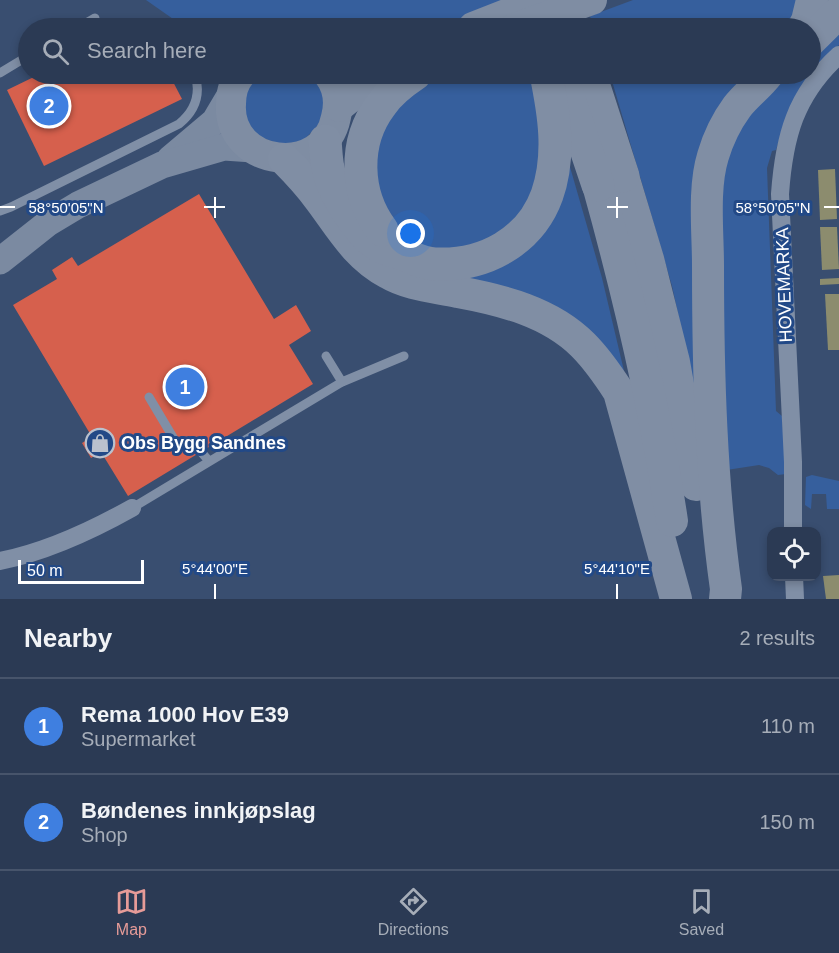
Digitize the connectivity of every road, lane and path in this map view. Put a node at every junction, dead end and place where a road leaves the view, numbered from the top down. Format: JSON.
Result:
{"nodes":[{"id":1,"x":524,"y":0,"type":"edge"},
{"id":2,"x":531,"y":0,"type":"edge"},
{"id":3,"x":543,"y":0,"type":"edge"},
{"id":4,"x":564,"y":0,"type":"edge"},
{"id":5,"x":592,"y":0,"type":"edge"},
{"id":6,"x":812,"y":0,"type":"edge"},
{"id":7,"x":839,"y":12,"type":"edge"},
{"id":8,"x":497,"y":18,"type":"edge"},
{"id":9,"x":530,"y":18,"type":"edge"},
{"id":10,"x":539,"y":18,"type":"edge"},
{"id":11,"x":542,"y":18,"type":"edge"},
{"id":12,"x":570,"y":18,"type":"edge"},
{"id":13,"x":808,"y":18,"type":"edge"},
{"id":14,"x":821,"y":29,"type":"edge"},
{"id":15,"x":839,"y":55,"type":"edge"},
{"id":16,"x":18,"y":62,"type":"edge"},
{"id":17,"x":0,"y":73,"type":"edge"},
{"id":18,"x":821,"y":73,"type":"edge"},
{"id":19,"x":197,"y":84,"type":"edge"},
{"id":20,"x":236,"y":84,"type":"edge"},
{"id":21,"x":333,"y":84,"type":"edge"},
{"id":22,"x":370,"y":84,"type":"edge"},
{"id":23,"x":404,"y":84,"type":"edge"},
{"id":24,"x":548,"y":84,"type":"edge"},
{"id":25,"x":566,"y":84,"type":"edge"},
{"id":26,"x":592,"y":84,"type":"edge"},
{"id":27,"x":762,"y":84,"type":"edge"},
{"id":28,"x":813,"y":84,"type":"edge"},
{"id":29,"x":339,"y":107,"type":"junction"},
{"id":30,"x":325,"y":141,"type":"junction"},
{"id":31,"x":253,"y":149,"type":"junction"},
{"id":32,"x":284,"y":159,"type":"junction"},
{"id":33,"x":162,"y":165,"type":"junction"},
{"id":34,"x":610,"y":181,"type":"junction"},
{"id":35,"x":0,"y":211,"type":"edge"},
{"id":36,"x":400,"y":253,"type":"junction"},
{"id":37,"x":0,"y":261,"type":"edge"},
{"id":38,"x":326,"y":356,"type":"dead end"},
{"id":39,"x":404,"y":356,"type":"dead end"},
{"id":40,"x":342,"y":382,"type":"junction"},
{"id":41,"x":149,"y":397,"type":"dead end"},
{"id":42,"x":209,"y":461,"type":"junction"},
{"id":43,"x":132,"y":508,"type":"joint"},
{"id":44,"x":793,"y":527,"type":"edge"},
{"id":45,"x":0,"y":561,"type":"edge"},
{"id":46,"x":794,"y":581,"type":"edge"},
{"id":47,"x":675,"y":599,"type":"edge"},
{"id":48,"x":683,"y":599,"type":"edge"},
{"id":49,"x":714,"y":599,"type":"edge"},
{"id":50,"x":725,"y":599,"type":"edge"},
{"id":51,"x":795,"y":599,"type":"edge"}],
"edges":[{"from":1,"to":9,"type":"highway"},
{"from":2,"to":10,"type":"highway"},
{"from":3,"to":8,"type":"main road","bridge":true},
{"from":4,"to":12,"type":"highway"},
{"from":5,"to":11,"type":"main road","bridge":true},
{"from":6,"to":13,"type":"highway"},
{"from":7,"to":14,"type":"highway"},
{"from":15,"to":18,"type":"street","name":"HOVEMARKA"},
{"from":16,"to":17,"type":"lane"},
{"from":19,"to":35,"type":"lane"},
{"from":20,"to":31,"type":"main road"},
{"from":20,"to":33,"type":"main road"},
{"from":21,"to":29,"type":"main road"},
{"from":22,"to":29,"type":"main road"},
{"from":23,"to":36,"type":"highway"},
{"from":24,"to":36,"type":"highway"},
{"from":25,"to":34,"type":"highway"},
{"from":26,"to":34,"type":"highway"},
{"from":27,"to":50,"type":"highway"},
{"from":28,"to":44,"type":"street","name":"HOVEMARKA"},
{"from":29,"to":30,"type":"main road"},
{"from":30,"to":32,"type":"main road"},
{"from":30,"to":36,"type":"highway"},
{"from":31,"to":32,"type":"main road"},
{"from":31,"to":33,"type":"main road"},
{"from":32,"to":47,"type":"highway"},
{"from":33,"to":37,"type":"main road"},
{"from":34,"to":48,"type":"highway"},
{"from":34,"to":49,"type":"highway"},
{"from":38,"to":40,"type":"lane"},
{"from":39,"to":40,"type":"lane"},
{"from":40,"to":42,"type":"lane"},
{"from":41,"to":42,"type":"lane"},
{"from":42,"to":43,"type":"lane"},
{"from":43,"to":45,"type":"street"},
{"from":46,"to":51,"type":"street"}]}
